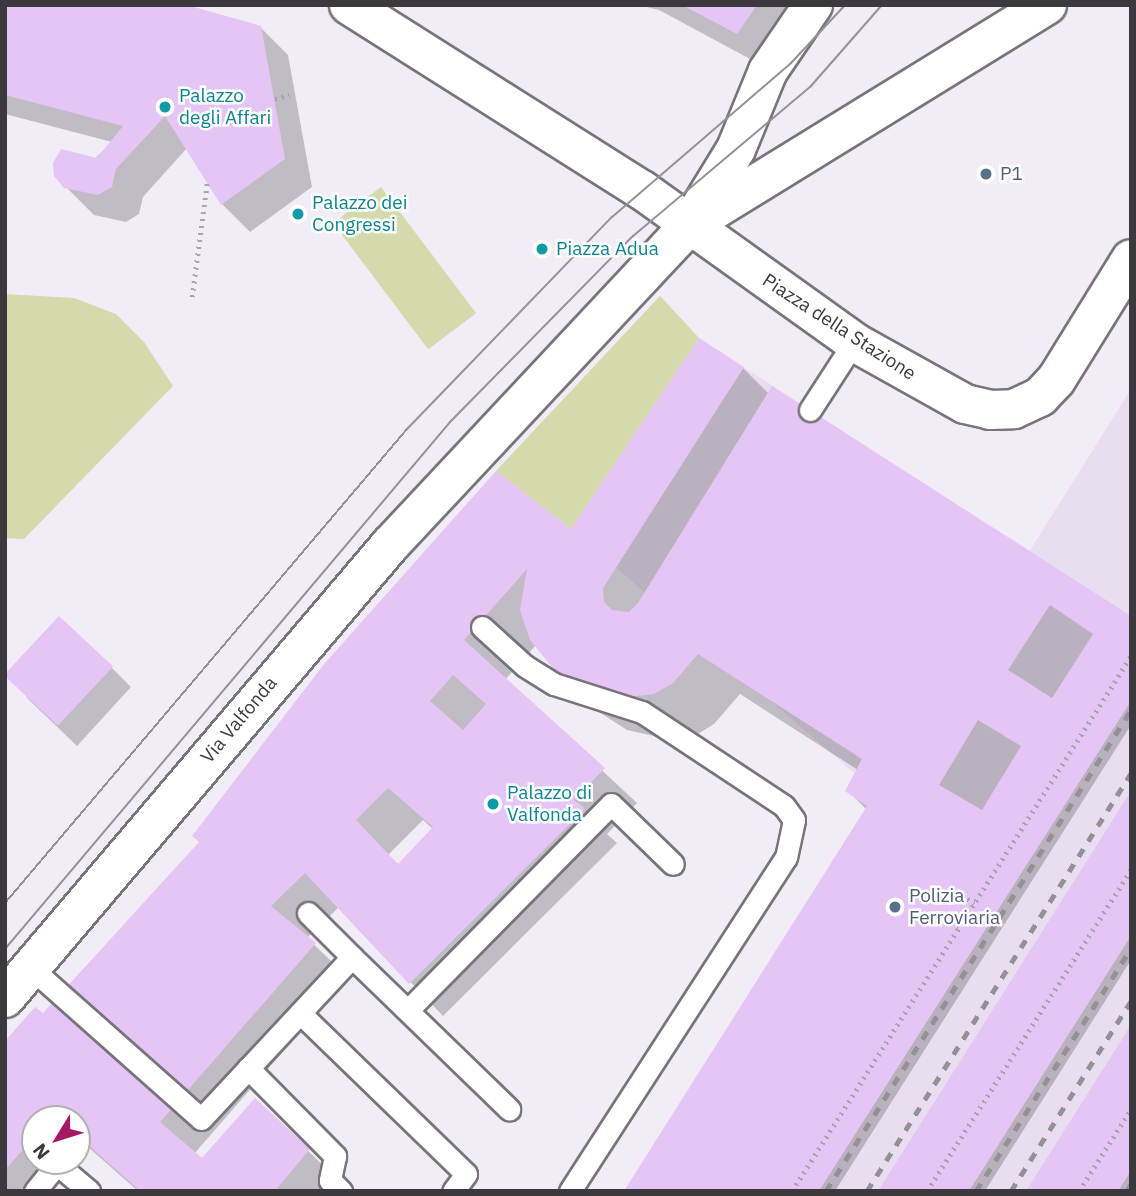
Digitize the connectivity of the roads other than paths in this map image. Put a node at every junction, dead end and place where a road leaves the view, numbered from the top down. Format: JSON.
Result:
{"nodes":[{"id":1,"x":349,"y":5,"type":"edge"},
{"id":2,"x":813,"y":5,"type":"edge"},
{"id":3,"x":1047,"y":5,"type":"edge"},
{"id":4,"x":689,"y":226,"type":"junction"},
{"id":5,"x":1131,"y":259,"type":"edge"},
{"id":6,"x":854,"y":342,"type":"junction"},
{"id":7,"x":810,"y":410,"type":"dead end"},
{"id":8,"x":482,"y":627,"type":"dead end"},
{"id":9,"x":673,"y":864,"type":"dead end"},
{"id":10,"x":307,"y":913,"type":"dead end"},
{"id":11,"x":352,"y":957,"type":"junction"},
{"id":12,"x":31,"y":968,"type":"junction"},
{"id":13,"x":5,"y":998,"type":"edge"},
{"id":14,"x":408,"y":1010,"type":"junction"},
{"id":15,"x":300,"y":1013,"type":"junction"},
{"id":16,"x":248,"y":1068,"type":"junction"},
{"id":17,"x":509,"y":1109,"type":"dead end"},
{"id":18,"x":36,"y":1191,"type":"edge"},
{"id":19,"x":89,"y":1191,"type":"edge"},
{"id":20,"x":341,"y":1191,"type":"edge"},
{"id":21,"x":453,"y":1191,"type":"edge"},
{"id":22,"x":570,"y":1191,"type":"edge"}],
"edges":[{"from":1,"to":4,"type":"street","name":"Piazza della Stazione"},
{"from":2,"to":4,"type":"street"},
{"from":3,"to":4,"type":"street"},
{"from":4,"to":6,"type":"street","name":"Piazza della Stazione"},
{"from":4,"to":12,"type":"street","name":"Via Valfonda"},
{"from":5,"to":6,"type":"street","name":"Piazza della Stazione"},
{"from":6,"to":7,"type":"lane"},
{"from":8,"to":22,"type":"lane"},
{"from":9,"to":14,"type":"lane"},
{"from":10,"to":11,"type":"lane"},
{"from":11,"to":14,"type":"lane"},
{"from":11,"to":15,"type":"lane"},
{"from":12,"to":13,"type":"street","name":"Via Valfonda"},
{"from":12,"to":16,"type":"lane"},
{"from":14,"to":17,"type":"lane"},
{"from":15,"to":16,"type":"lane"},
{"from":15,"to":21,"type":"lane"},
{"from":16,"to":20,"type":"lane"},
{"from":18,"to":19,"type":"lane"}]}
